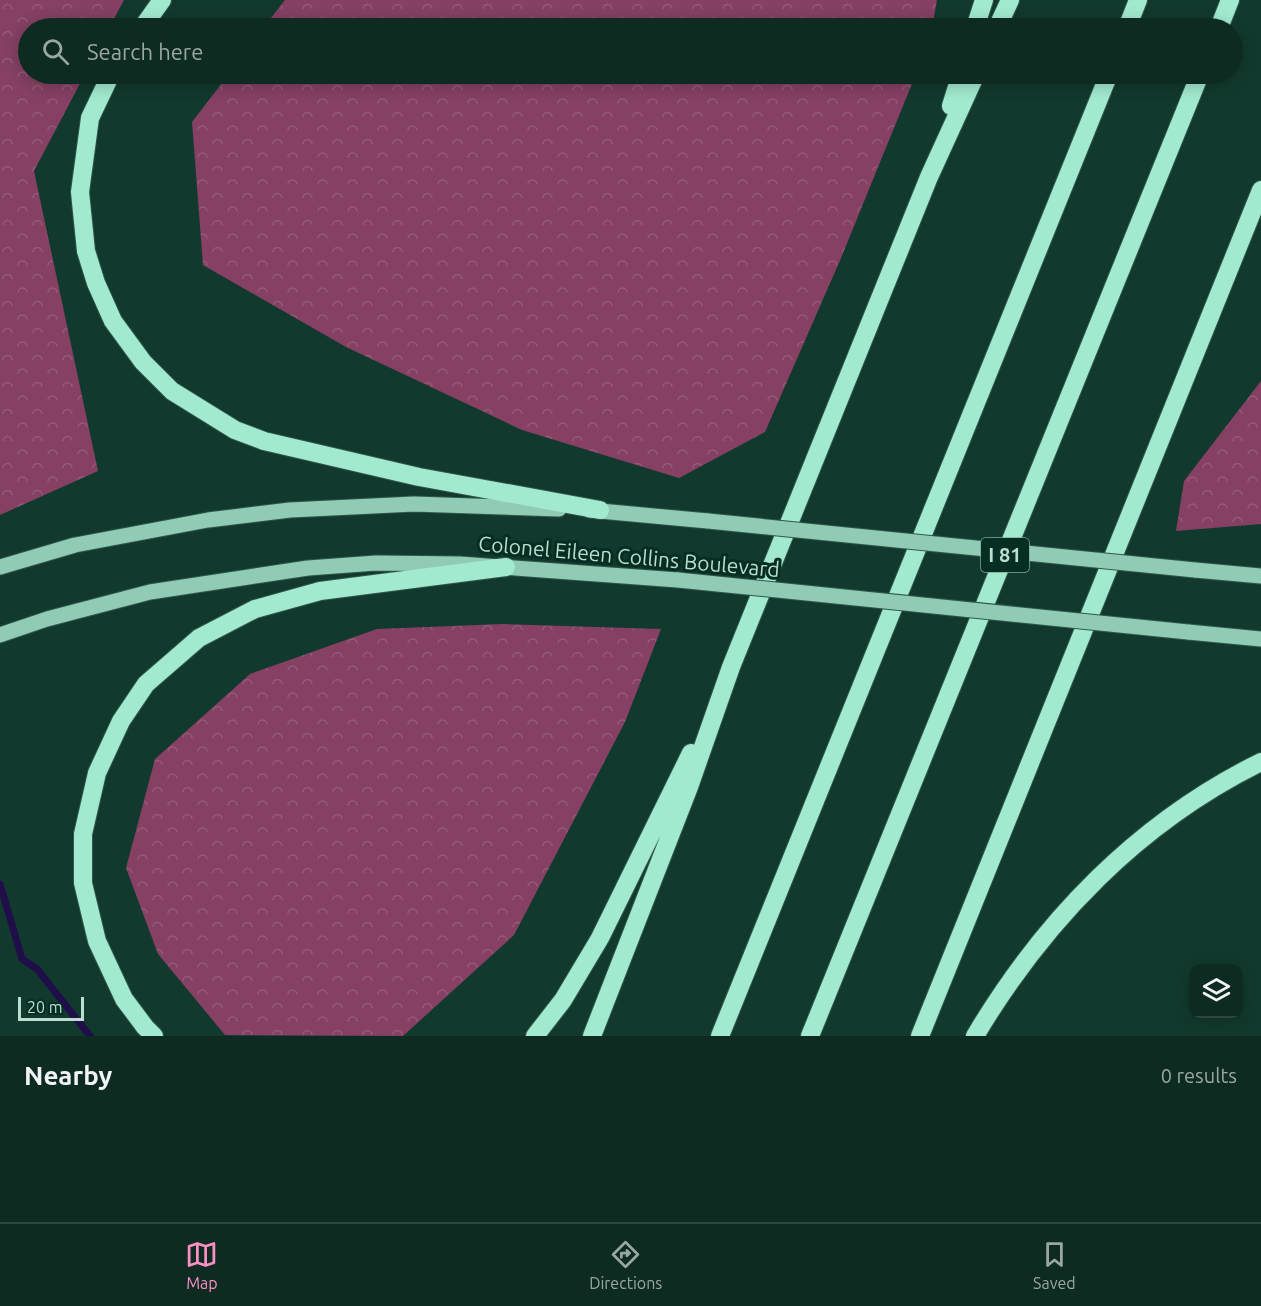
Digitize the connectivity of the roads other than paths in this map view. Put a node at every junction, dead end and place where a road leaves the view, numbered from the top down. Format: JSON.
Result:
{"nodes":[{"id":1,"x":162,"y":0,"type":"edge"},
{"id":2,"x":984,"y":0,"type":"edge"},
{"id":3,"x":1010,"y":0,"type":"edge"},
{"id":4,"x":1138,"y":0,"type":"edge"},
{"id":5,"x":1230,"y":0,"type":"edge"},
{"id":6,"x":149,"y":18,"type":"edge"},
{"id":7,"x":978,"y":18,"type":"edge"},
{"id":8,"x":1002,"y":18,"type":"edge"},
{"id":9,"x":1131,"y":18,"type":"edge"},
{"id":10,"x":1223,"y":18,"type":"edge"},
{"id":11,"x":106,"y":84,"type":"edge"},
{"id":12,"x":958,"y":84,"type":"edge"},
{"id":13,"x":971,"y":84,"type":"edge"},
{"id":14,"x":1105,"y":84,"type":"edge"},
{"id":15,"x":1196,"y":84,"type":"edge"},
{"id":16,"x":929,"y":177,"type":"junction"},
{"id":17,"x":1261,"y":190,"type":"edge"},
{"id":18,"x":600,"y":510,"type":"junction"},
{"id":19,"x":0,"y":567,"type":"edge"},
{"id":20,"x":506,"y":567,"type":"junction"},
{"id":21,"x":1261,"y":576,"type":"edge"},
{"id":22,"x":0,"y":635,"type":"edge"},
{"id":23,"x":1261,"y":639,"type":"edge"},
{"id":24,"x":731,"y":668,"type":"junction"},
{"id":25,"x":1261,"y":762,"type":"edge"},
{"id":26,"x":154,"y":1036,"type":"edge"},
{"id":27,"x":535,"y":1036,"type":"edge"},
{"id":28,"x":592,"y":1036,"type":"edge"},
{"id":29,"x":720,"y":1036,"type":"edge"},
{"id":30,"x":810,"y":1036,"type":"edge"},
{"id":31,"x":920,"y":1036,"type":"edge"},
{"id":32,"x":975,"y":1036,"type":"edge"}],
"edges":[{"from":1,"to":6,"type":"highway"},
{"from":2,"to":7,"type":"highway"},
{"from":3,"to":8,"type":"highway"},
{"from":4,"to":9,"type":"highway"},
{"from":5,"to":10,"type":"highway"},
{"from":11,"to":18,"type":"highway"},
{"from":12,"to":16,"type":"highway"},
{"from":13,"to":16,"type":"highway"},
{"from":14,"to":29,"type":"highway"},
{"from":15,"to":30,"type":"highway","number":"I 81"},
{"from":16,"to":24,"type":"highway"},
{"from":17,"to":31,"type":"highway"},
{"from":18,"to":19,"type":"main road","name":"Colonel Eileen Collins Boulevard"},
{"from":18,"to":21,"type":"main road","name":"Colonel Eileen Collins Boulevard","bridge":true},
{"from":20,"to":22,"type":"main road","name":"Colonel Eileen Collins Boulevard"},
{"from":20,"to":23,"type":"main road","name":"Colonel Eileen Collins Boulevard","bridge":true},
{"from":20,"to":26,"type":"highway"},
{"from":24,"to":27,"type":"highway"},
{"from":24,"to":28,"type":"highway"},
{"from":25,"to":32,"type":"highway"}]}
